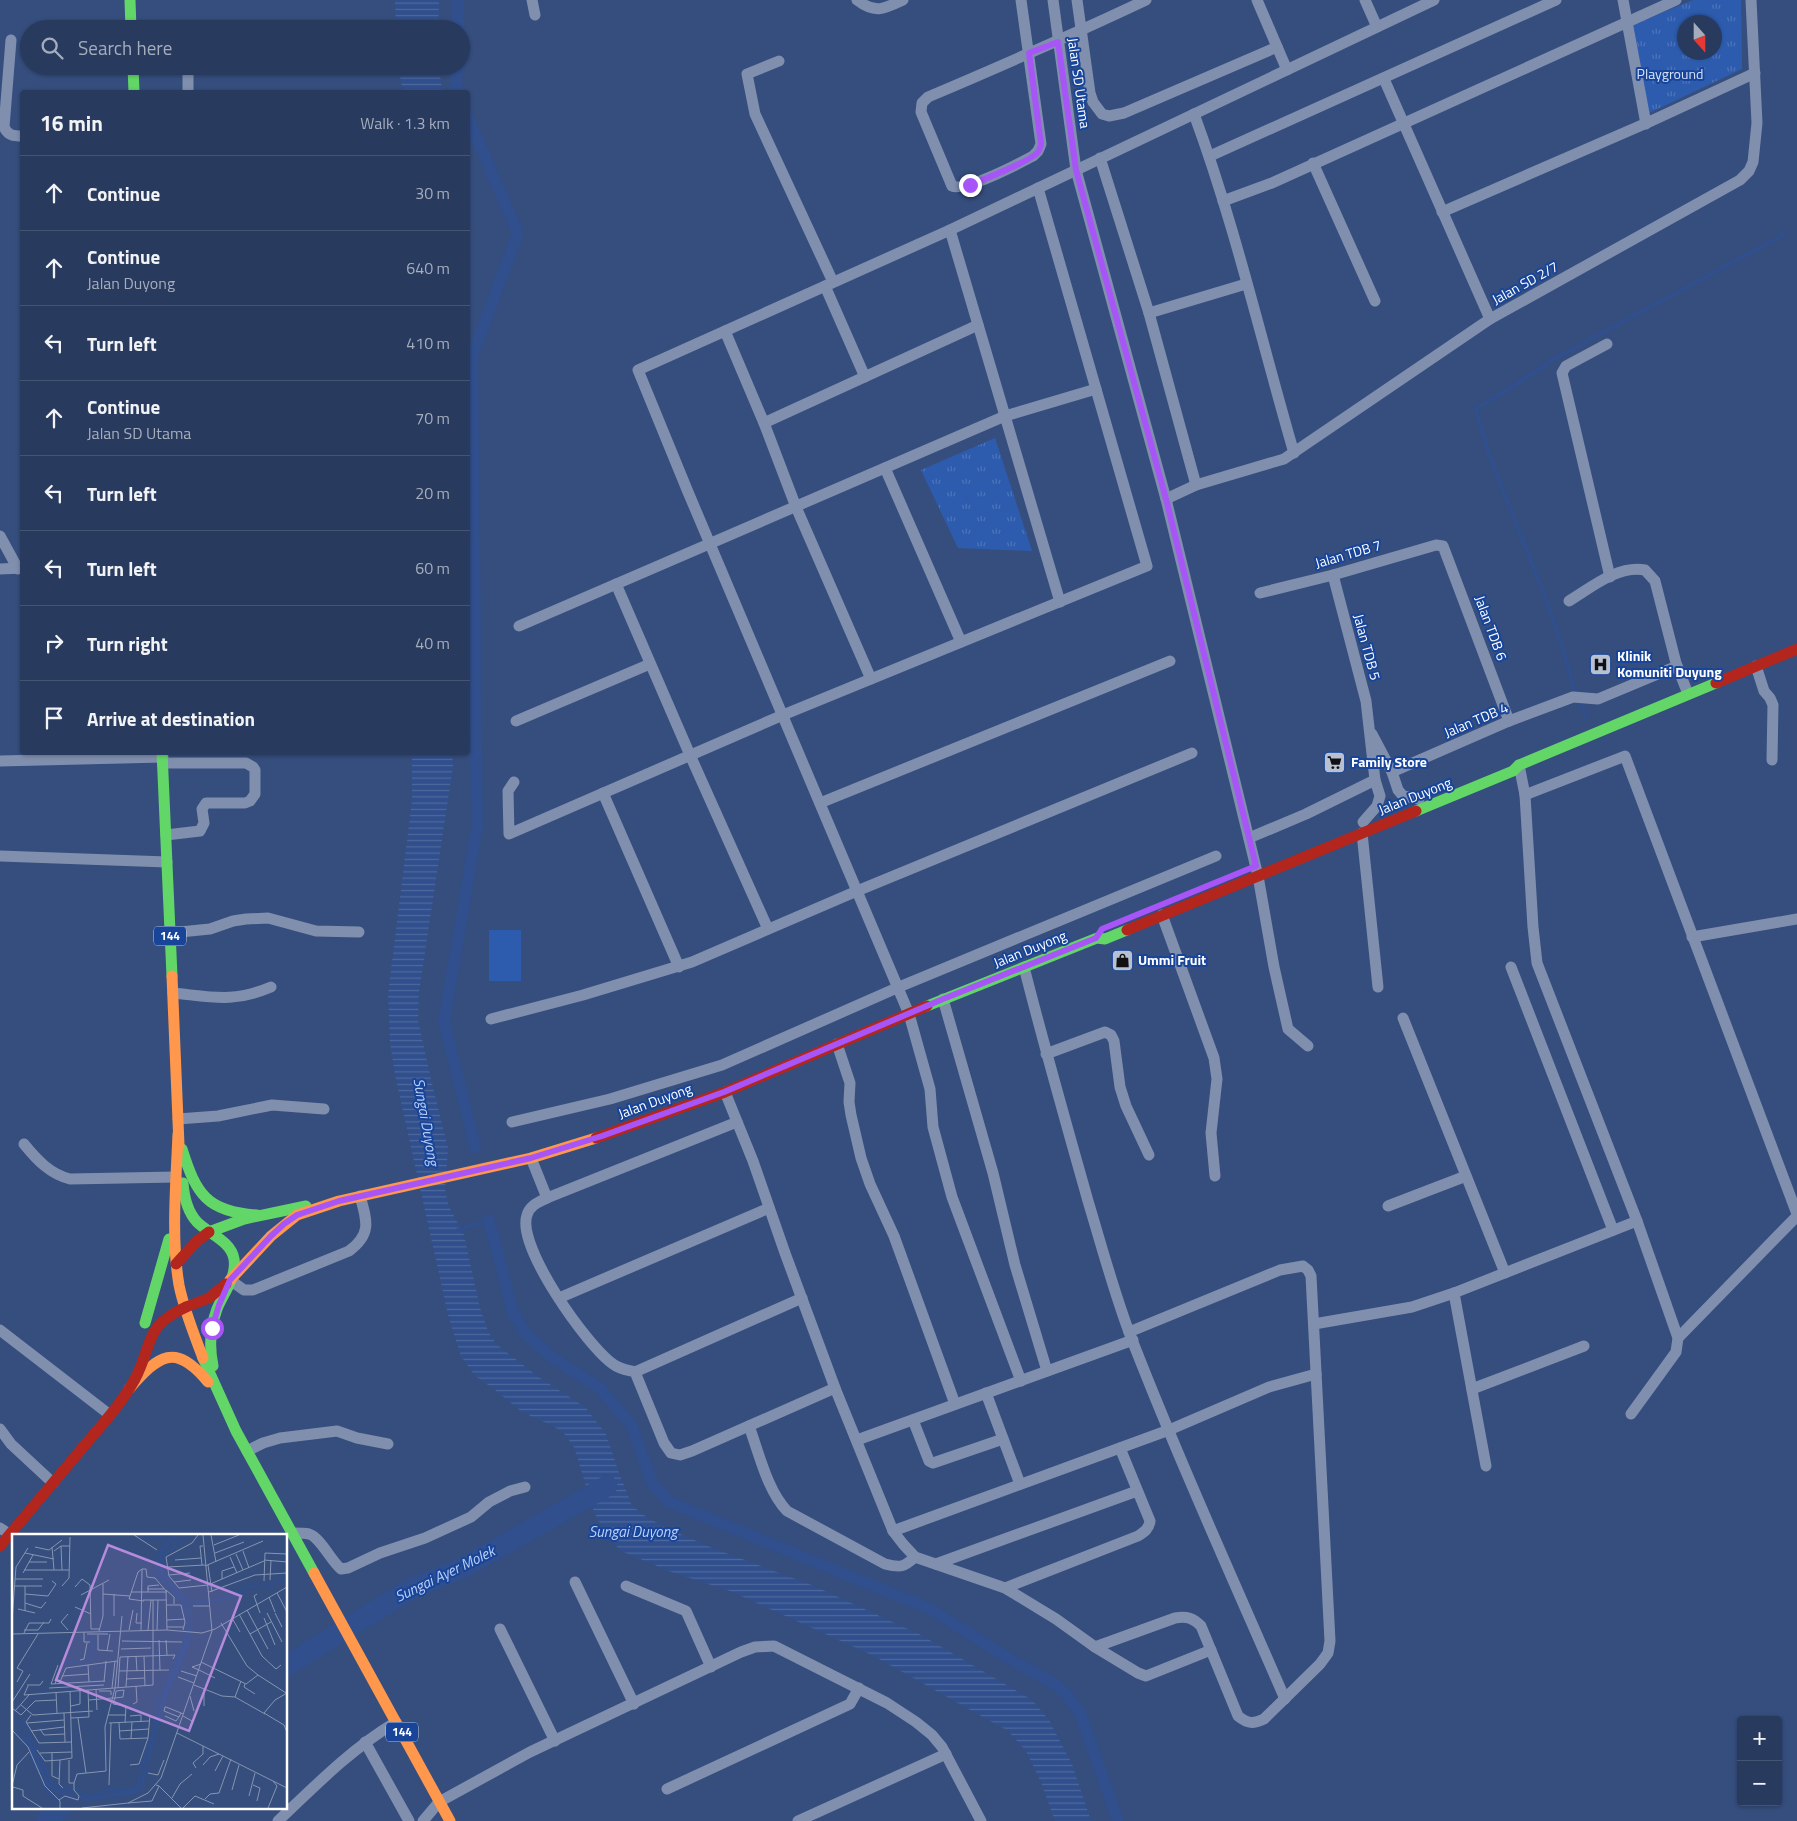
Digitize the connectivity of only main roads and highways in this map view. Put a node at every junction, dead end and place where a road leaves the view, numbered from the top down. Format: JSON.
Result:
{"nodes":[{"id":1,"x":130,"y":0,"type":"edge"},
{"id":2,"x":131,"y":20,"type":"edge"},
{"id":3,"x":133,"y":75,"type":"edge"},
{"id":4,"x":134,"y":90,"type":"edge"},
{"id":5,"x":1797,"y":649,"type":"edge"},
{"id":6,"x":163,"y":758,"type":"edge"},
{"id":7,"x":1519,"y":765,"type":"junction"},
{"id":8,"x":1362,"y":828,"type":"junction"},
{"id":9,"x":1257,"y":871,"type":"junction"},
{"id":10,"x":1096,"y":938,"type":"junction"},
{"id":11,"x":178,"y":1134,"type":"junction"},
{"id":12,"x":339,"y":1201,"type":"junction"},
{"id":13,"x":176,"y":1205,"type":"junction"},
{"id":14,"x":257,"y":1215,"type":"junction"},
{"id":15,"x":210,"y":1232,"type":"junction"},
{"id":16,"x":176,"y":1264,"type":"junction"},
{"id":17,"x":230,"y":1280,"type":"junction"},
{"id":18,"x":186,"y":1307,"type":"junction"},
{"id":19,"x":145,"y":1323,"type":"junction"},
{"id":20,"x":129,"y":1389,"type":"junction"},
{"id":21,"x":218,"y":1394,"type":"junction"},
{"id":22,"x":113,"y":1411,"type":"junction"},
{"id":23,"x":231,"y":1420,"type":"junction"},
{"id":24,"x":5,"y":1531,"type":"edge"},
{"id":25,"x":0,"y":1546,"type":"edge"},
{"id":26,"x":450,"y":1821,"type":"edge"}],
"edges":[{"from":1,"to":2,"type":"main road"},
{"from":3,"to":4,"type":"main road"},
{"from":5,"to":7,"type":"main road","name":"Jalan Duyong"},
{"from":6,"to":11,"type":"main road","number":"144"},
{"from":7,"to":8,"type":"main road","name":"Jalan Duyong"},
{"from":7,"to":8,"type":"main road","name":"Jalan Duyong"},
{"from":8,"to":9,"type":"main road","name":"Jalan Duyong"},
{"from":9,"to":10,"type":"main road","name":"Jalan Duyong"},
{"from":9,"to":10,"type":"main road","name":"Jalan Duyong"},
{"from":10,"to":12,"type":"main road","name":"Jalan Duyong"},
{"from":11,"to":13,"type":"main road","number":"144"},
{"from":11,"to":14,"type":"main road"},
{"from":11,"to":15,"type":"main road","number":"144"},
{"from":12,"to":14,"type":"main road"},
{"from":12,"to":17,"type":"main road","name":"Jalan Duyong"},
{"from":13,"to":16,"type":"main road","number":"144"},
{"from":13,"to":19,"type":"main road"},
{"from":14,"to":15,"type":"main road"},
{"from":15,"to":16,"type":"main road"},
{"from":15,"to":17,"type":"main road","number":"144"},
{"from":16,"to":18,"type":"main road","number":"144"},
{"from":16,"to":19,"type":"main road"},
{"from":17,"to":18,"type":"main road"},
{"from":17,"to":23,"type":"main road","number":"144"},
{"from":18,"to":20,"type":"main road"},
{"from":18,"to":21,"type":"main road","number":"144"},
{"from":19,"to":22,"type":"main road"},
{"from":20,"to":21,"type":"main road"},
{"from":20,"to":22,"type":"main road"},
{"from":21,"to":23,"type":"main road","number":"144"},
{"from":22,"to":24,"type":"main road"},
{"from":23,"to":26,"type":"main road","number":"144"},
{"from":24,"to":25,"type":"main road"}]}
